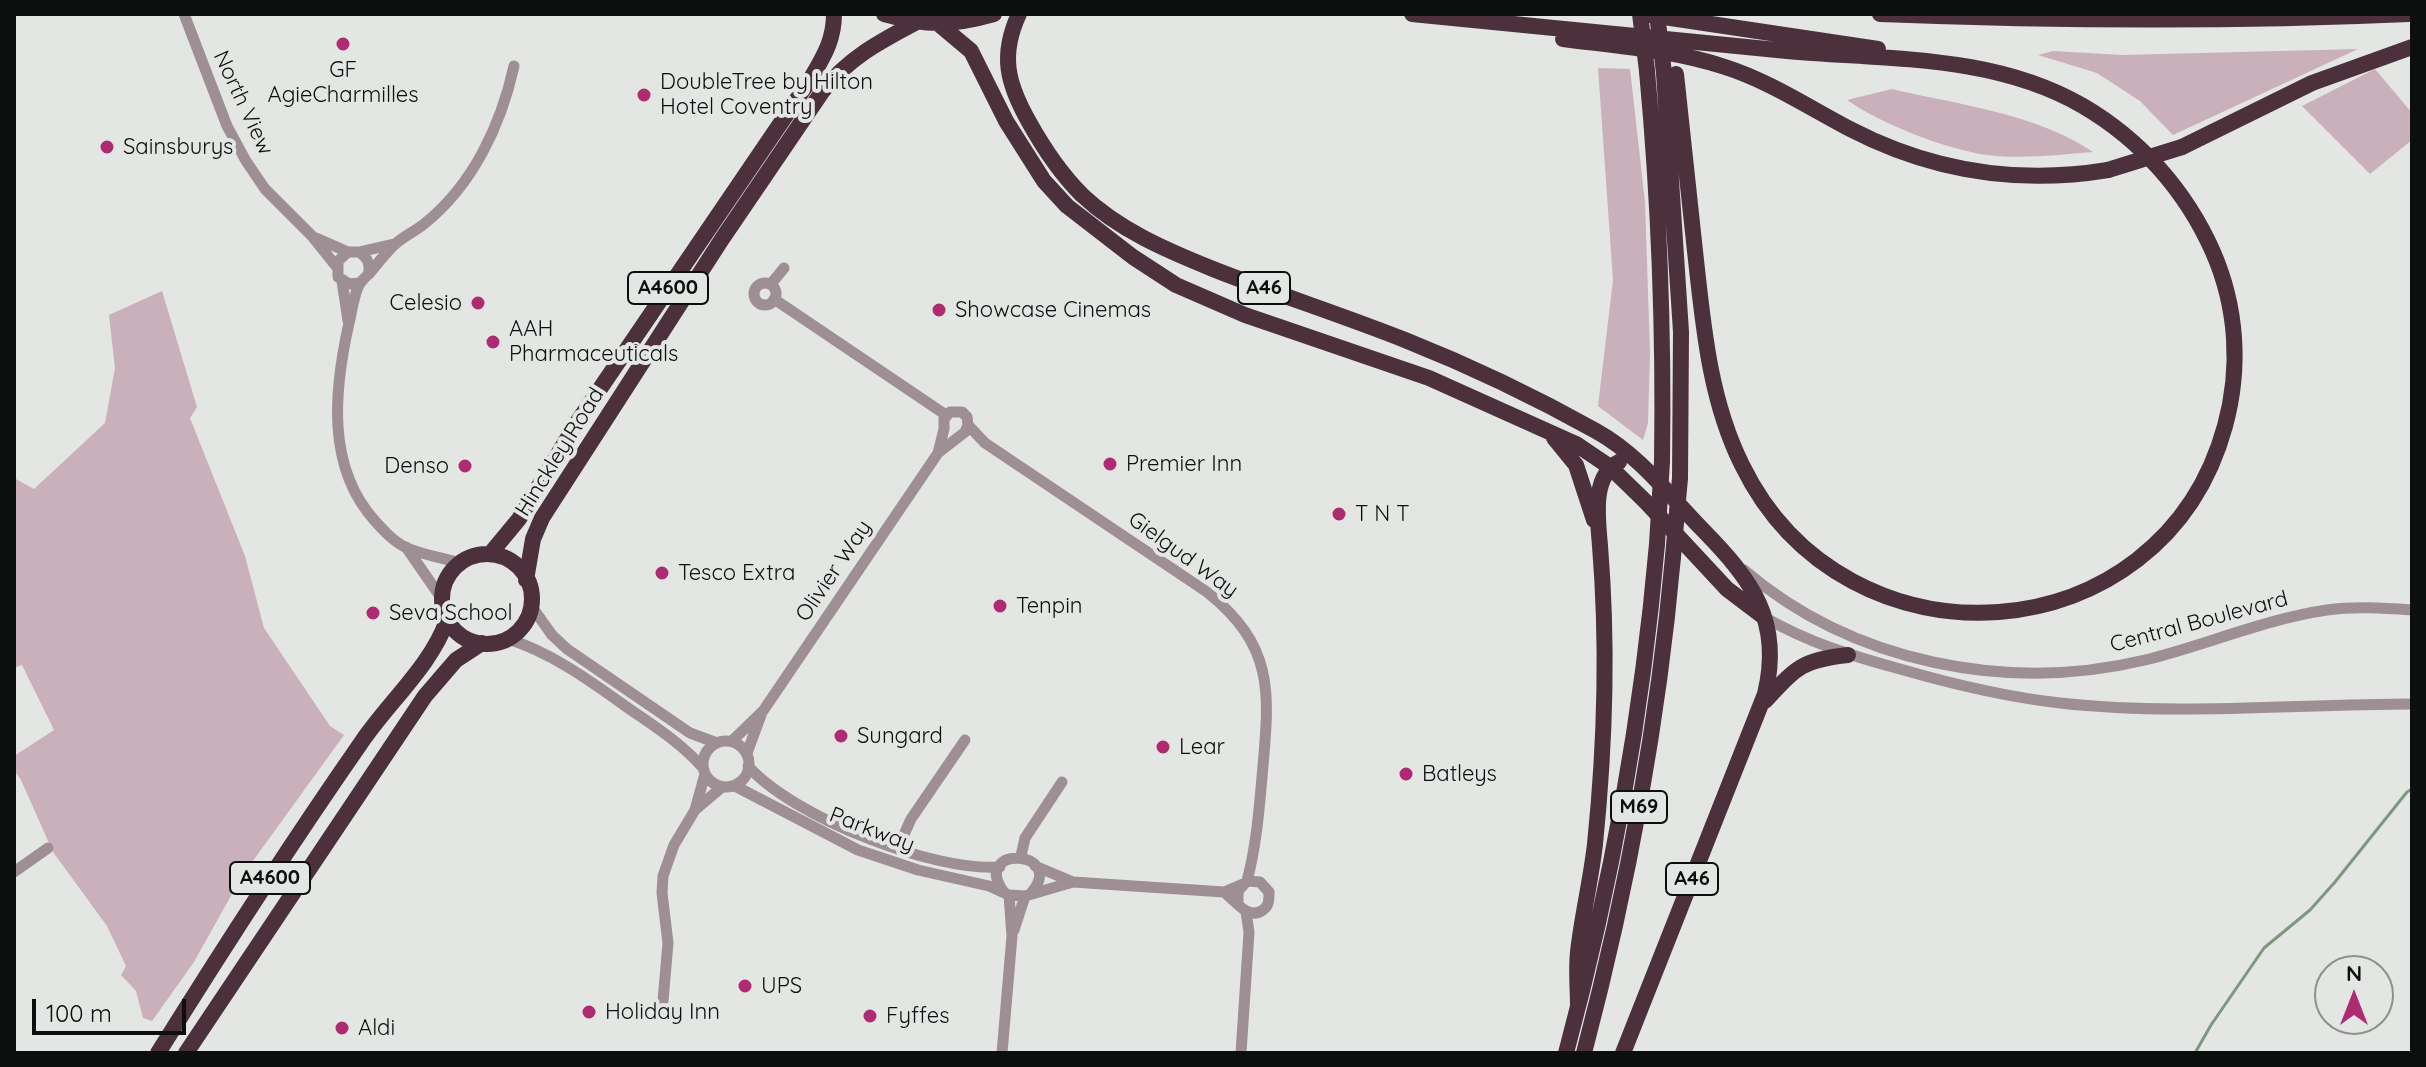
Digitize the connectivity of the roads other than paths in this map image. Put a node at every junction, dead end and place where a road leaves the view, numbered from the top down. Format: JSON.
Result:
{"nodes":[{"id":1,"x":184,"y":14,"type":"edge"},
{"id":2,"x":834,"y":14,"type":"edge"},
{"id":3,"x":884,"y":14,"type":"edge"},
{"id":4,"x":994,"y":14,"type":"edge"},
{"id":5,"x":1019,"y":14,"type":"edge"},
{"id":6,"x":1411,"y":14,"type":"edge"},
{"id":7,"x":1640,"y":14,"type":"edge"},
{"id":8,"x":1880,"y":14,"type":"edge"},
{"id":9,"x":2409,"y":14,"type":"edge"},
{"id":10,"x":1658,"y":20,"type":"edge"},
{"id":11,"x":915,"y":23,"type":"junction"},
{"id":12,"x":940,"y":25,"type":"junction"},
{"id":13,"x":2412,"y":47,"type":"edge"},
{"id":14,"x":1926,"y":61,"type":"junction"},
{"id":15,"x":514,"y":66,"type":"dead end"},
{"id":16,"x":1662,"y":73,"type":"junction"},
{"id":17,"x":312,"y":236,"type":"junction"},
{"id":18,"x":395,"y":244,"type":"junction"},
{"id":19,"x":354,"y":252,"type":"junction"},
{"id":20,"x":336,"y":266,"type":"junction"},
{"id":21,"x":784,"y":268,"type":"dead end"},
{"id":22,"x":364,"y":279,"type":"junction"},
{"id":23,"x":342,"y":281,"type":"junction"},
{"id":24,"x":771,"y":284,"type":"junction"},
{"id":25,"x":774,"y":299,"type":"junction"},
{"id":26,"x":349,"y":325,"type":"junction"},
{"id":27,"x":946,"y":415,"type":"junction"},
{"id":28,"x":1537,"y":425,"type":"junction"},
{"id":29,"x":944,"y":429,"type":"junction"},
{"id":30,"x":962,"y":432,"type":"junction"},
{"id":31,"x":938,"y":453,"type":"junction"},
{"id":32,"x":1636,"y":460,"type":"junction"},
{"id":33,"x":1610,"y":467,"type":"junction"},
{"id":34,"x":1599,"y":532,"type":"junction"},
{"id":35,"x":406,"y":547,"type":"junction"},
{"id":36,"x":490,"y":554,"type":"junction"},
{"id":37,"x":1735,"y":562,"type":"junction"},
{"id":38,"x":460,"y":563,"type":"junction"},
{"id":39,"x":526,"y":580,"type":"junction"},
{"id":40,"x":442,"y":599,"type":"junction"},
{"id":41,"x":532,"y":607,"type":"junction"},
{"id":42,"x":2412,"y":610,"type":"edge"},
{"id":43,"x":1764,"y":617,"type":"junction"},
{"id":44,"x":447,"y":620,"type":"junction"},
{"id":45,"x":508,"y":639,"type":"junction"},
{"id":46,"x":482,"y":643,"type":"junction"},
{"id":47,"x":1848,"y":655,"type":"junction"},
{"id":48,"x":2412,"y":704,"type":"edge"},
{"id":49,"x":1761,"y":705,"type":"junction"},
{"id":50,"x":763,"y":711,"type":"junction"},
{"id":51,"x":965,"y":740,"type":"dead end"},
{"id":52,"x":732,"y":741,"type":"junction"},
{"id":53,"x":717,"y":743,"type":"junction"},
{"id":54,"x":747,"y":753,"type":"junction"},
{"id":55,"x":748,"y":766,"type":"junction"},
{"id":56,"x":704,"y":771,"type":"junction"},
{"id":57,"x":1062,"y":782,"type":"dead end"},
{"id":58,"x":735,"y":786,"type":"junction"},
{"id":59,"x":722,"y":787,"type":"junction"},
{"id":60,"x":695,"y":810,"type":"junction"},
{"id":61,"x":48,"y":848,"type":"dead end"},
{"id":62,"x":898,"y":848,"type":"junction"},
{"id":63,"x":1254,"y":853,"type":"junction"},
{"id":64,"x":1021,"y":856,"type":"junction"},
{"id":65,"x":1035,"y":866,"type":"junction"},
{"id":66,"x":1000,"y":867,"type":"junction"},
{"id":67,"x":15,"y":871,"type":"edge"},
{"id":68,"x":1073,"y":882,"type":"junction"},
{"id":69,"x":1245,"y":882,"type":"junction"},
{"id":70,"x":1260,"y":882,"type":"junction"},
{"id":71,"x":1224,"y":892,"type":"junction"},
{"id":72,"x":1006,"y":893,"type":"junction"},
{"id":73,"x":1028,"y":894,"type":"junction"},
{"id":74,"x":1247,"y":909,"type":"junction"},
{"id":75,"x":1012,"y":936,"type":"junction"},
{"id":76,"x":663,"y":1001,"type":"dead end"},
{"id":77,"x":1578,"y":1007,"type":"junction"},
{"id":78,"x":158,"y":1053,"type":"edge"},
{"id":79,"x":186,"y":1053,"type":"edge"},
{"id":80,"x":1002,"y":1053,"type":"edge"},
{"id":81,"x":1241,"y":1053,"type":"edge"},
{"id":82,"x":1566,"y":1053,"type":"edge"},
{"id":83,"x":1584,"y":1053,"type":"edge"},
{"id":84,"x":1623,"y":1053,"type":"edge"}],
"edges":[{"from":1,"to":17,"type":"street","name":"North View"},
{"from":2,"to":36,"type":"highway","name":"Hinckley Road","number":"A4600"},
{"from":3,"to":11,"type":"highway"},
{"from":4,"to":12,"type":"highway"},
{"from":5,"to":32,"type":"highway","number":"A46"},
{"from":6,"to":13,"type":"highway","bridge":true},
{"from":6,"to":14,"type":"highway"},
{"from":7,"to":14,"type":"highway"},
{"from":7,"to":16,"type":"highway","number":"M69","bridge":true},
{"from":8,"to":9,"type":"highway"},
{"from":10,"to":16,"type":"highway","bridge":true},
{"from":11,"to":12,"type":"highway"},
{"from":11,"to":39,"type":"highway","name":"Hinckley Road","number":"A4600"},
{"from":12,"to":28,"type":"highway","number":"A46"},
{"from":14,"to":16,"type":"highway"},
{"from":15,"to":18,"type":"street"},
{"from":16,"to":77,"type":"highway","number":"M69","bridge":true},
{"from":16,"to":83,"type":"highway","number":"M69","bridge":true},
{"from":17,"to":19,"type":"street"},
{"from":17,"to":20,"type":"street"},
{"from":18,"to":19,"type":"street"},
{"from":18,"to":22,"type":"street"},
{"from":19,"to":20,"type":"street"},
{"from":19,"to":22,"type":"street"},
{"from":20,"to":23,"type":"street"},
{"from":21,"to":24,"type":"street"},
{"from":22,"to":23,"type":"street"},
{"from":22,"to":26,"type":"street"},
{"from":23,"to":26,"type":"street"},
{"from":24,"to":25,"type":"street"},
{"from":24,"to":25,"type":"street"},
{"from":25,"to":27,"type":"street"},
{"from":26,"to":35,"type":"street"},
{"from":27,"to":29,"type":"street"},
{"from":27,"to":30,"type":"street"},
{"from":28,"to":33,"type":"highway","number":"A46"},
{"from":28,"to":34,"type":"highway","number":"A46"},
{"from":29,"to":30,"type":"street"},
{"from":29,"to":31,"type":"street","name":"Olivier Way"},
{"from":30,"to":31,"type":"street","name":"Olivier Way"},
{"from":30,"to":63,"type":"street","name":"Gielgud Way"},
{"from":31,"to":50,"type":"street","name":"Olivier Way"},
{"from":32,"to":33,"type":"highway"},
{"from":32,"to":37,"type":"highway","number":"A46"},
{"from":33,"to":34,"type":"highway","number":"A46"},
{"from":33,"to":43,"type":"highway","number":"A46"},
{"from":34,"to":77,"type":"highway","number":"A46"},
{"from":35,"to":38,"type":"street"},
{"from":35,"to":40,"type":"street"},
{"from":36,"to":38,"type":"highway"},
{"from":36,"to":39,"type":"highway"},
{"from":37,"to":42,"type":"street","name":"Central Boulevard"},
{"from":37,"to":43,"type":"highway","number":"A46"},
{"from":38,"to":40,"type":"highway"},
{"from":39,"to":41,"type":"highway"},
{"from":40,"to":44,"type":"highway"},
{"from":41,"to":45,"type":"highway"},
{"from":41,"to":53,"type":"street"},
{"from":43,"to":47,"type":"street"},
{"from":43,"to":49,"type":"highway","number":"A46"},
{"from":44,"to":46,"type":"highway"},
{"from":44,"to":78,"type":"highway","number":"A4600"},
{"from":45,"to":46,"type":"highway"},
{"from":45,"to":56,"type":"street"},
{"from":46,"to":79,"type":"highway","number":"A4600"},
{"from":47,"to":48,"type":"street"},
{"from":47,"to":49,"type":"highway","number":"A46"},
{"from":49,"to":84,"type":"highway","number":"A46"},
{"from":50,"to":52,"type":"street","name":"Olivier Way"},
{"from":50,"to":54,"type":"street","name":"Olivier Way"},
{"from":51,"to":62,"type":"street"},
{"from":52,"to":53,"type":"street"},
{"from":52,"to":54,"type":"street"},
{"from":53,"to":56,"type":"street"},
{"from":54,"to":55,"type":"street"},
{"from":55,"to":58,"type":"street"},
{"from":55,"to":62,"type":"street","name":"Parkway"},
{"from":56,"to":59,"type":"street"},
{"from":56,"to":60,"type":"street"},
{"from":57,"to":64,"type":"street"},
{"from":58,"to":59,"type":"street"},
{"from":58,"to":72,"type":"street","name":"Parkway"},
{"from":59,"to":60,"type":"street"},
{"from":60,"to":76,"type":"street"},
{"from":61,"to":67,"type":"street"},
{"from":62,"to":66,"type":"street","name":"Parkway"},
{"from":63,"to":69,"type":"street","name":"Gielgud Way"},
{"from":63,"to":70,"type":"street","name":"Gielgud Way"},
{"from":64,"to":65,"type":"street"},
{"from":64,"to":66,"type":"street"},
{"from":65,"to":68,"type":"street"},
{"from":65,"to":73,"type":"street"},
{"from":66,"to":72,"type":"street"},
{"from":68,"to":71,"type":"street"},
{"from":68,"to":73,"type":"street"},
{"from":69,"to":70,"type":"street"},
{"from":69,"to":71,"type":"street"},
{"from":69,"to":74,"type":"street"},
{"from":70,"to":74,"type":"street"},
{"from":71,"to":74,"type":"street"},
{"from":72,"to":73,"type":"street"},
{"from":72,"to":75,"type":"street"},
{"from":73,"to":75,"type":"street"},
{"from":74,"to":81,"type":"street"},
{"from":75,"to":80,"type":"street"},
{"from":77,"to":82,"type":"highway","number":"A46"}]}
